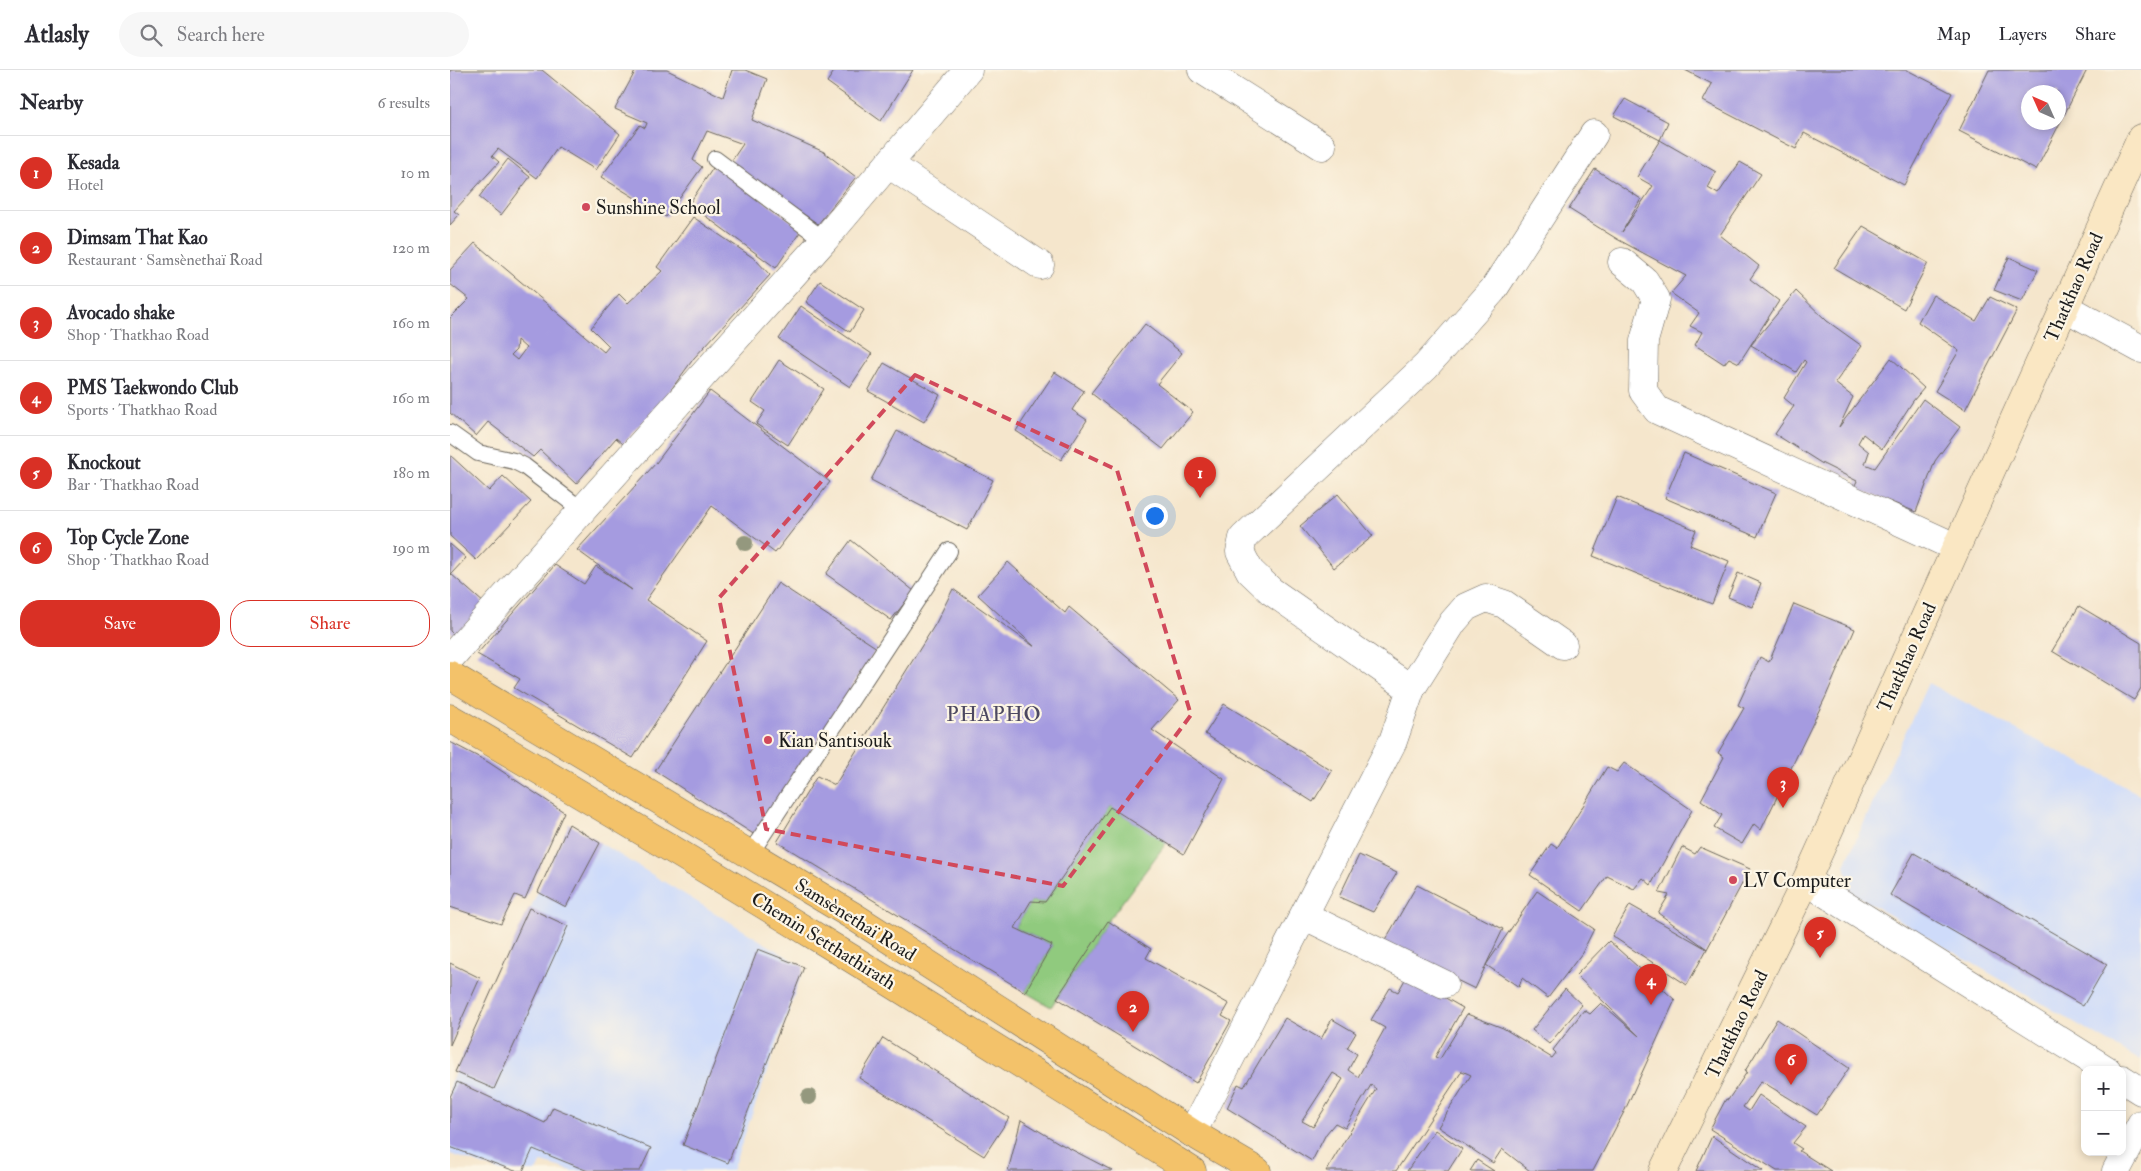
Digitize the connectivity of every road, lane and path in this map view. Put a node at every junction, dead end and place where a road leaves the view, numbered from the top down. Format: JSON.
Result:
{"nodes":[{"id":1,"x":968,"y":70,"type":"edge"},
{"id":2,"x":1202,"y":70,"type":"edge"},
{"id":3,"x":1594,"y":134,"type":"dead end"},
{"id":4,"x":2141,"y":138,"type":"edge"},
{"id":5,"x":1322,"y":146,"type":"dead end"},
{"id":6,"x":715,"y":159,"type":"dead end"},
{"id":7,"x":890,"y":165,"type":"junction"},
{"id":8,"x":824,"y":240,"type":"junction"},
{"id":9,"x":1622,"y":262,"type":"dead end"},
{"id":10,"x":1040,"y":265,"type":"dead end"},
{"id":11,"x":2064,"y":307,"type":"junction"},
{"id":12,"x":2141,"y":349,"type":"edge"},
{"id":13,"x":450,"y":433,"type":"edge"},
{"id":14,"x":582,"y":511,"type":"junction"},
{"id":15,"x":1955,"y":547,"type":"junction"},
{"id":16,"x":949,"y":551,"type":"dead end"},
{"id":17,"x":1563,"y":645,"type":"dead end"},
{"id":18,"x":450,"y":658,"type":"edge"},
{"id":19,"x":450,"y":675,"type":"edge"},
{"id":20,"x":1411,"y":689,"type":"junction"},
{"id":21,"x":450,"y":718,"type":"edge"},
{"id":22,"x":750,"y":854,"type":"junction"},
{"id":23,"x":1806,"y":881,"type":"junction"},
{"id":24,"x":1305,"y":916,"type":"junction"},
{"id":25,"x":1444,"y":984,"type":"dead end"},
{"id":26,"x":2101,"y":1066,"type":"edge"},
{"id":27,"x":2126,"y":1082,"type":"edge"},
{"id":28,"x":2141,"y":1091,"type":"edge"},
{"id":29,"x":2141,"y":1124,"type":"edge"},
{"id":30,"x":1192,"y":1133,"type":"junction"},
{"id":31,"x":1192,"y":1171,"type":"edge"},
{"id":32,"x":1257,"y":1171,"type":"edge"},
{"id":33,"x":1663,"y":1171,"type":"edge"},
{"id":34,"x":2116,"y":1171,"type":"edge"}],
"edges":[{"from":1,"to":7,"type":"street"},
{"from":2,"to":5,"type":"street"},
{"from":3,"to":20,"type":"street"},
{"from":4,"to":11,"type":"street","name":"Thatkhao Road"},
{"from":6,"to":8,"type":"lane"},
{"from":7,"to":8,"type":"street"},
{"from":7,"to":10,"type":"street"},
{"from":8,"to":14,"type":"street"},
{"from":9,"to":15,"type":"street"},
{"from":11,"to":12,"type":"street"},
{"from":11,"to":15,"type":"street","name":"Thatkhao Road"},
{"from":13,"to":14,"type":"lane"},
{"from":14,"to":18,"type":"street"},
{"from":15,"to":23,"type":"street","name":"Thatkhao Road"},
{"from":16,"to":22,"type":"lane"},
{"from":17,"to":20,"type":"street"},
{"from":19,"to":22,"type":"main road","name":"Samsènethaï Road"},
{"from":20,"to":24,"type":"street"},
{"from":21,"to":31,"type":"main road","name":"Chemin Setthathirath"},
{"from":22,"to":30,"type":"main road","name":"Samsènethaï Road"},
{"from":23,"to":26,"type":"street"},
{"from":23,"to":33,"type":"street","name":"Thatkhao Road"},
{"from":24,"to":25,"type":"street"},
{"from":24,"to":30,"type":"street"},
{"from":27,"to":28,"type":"street"},
{"from":29,"to":34,"type":"street"},
{"from":30,"to":32,"type":"main road","name":"Samsènethaï Road"}]}
